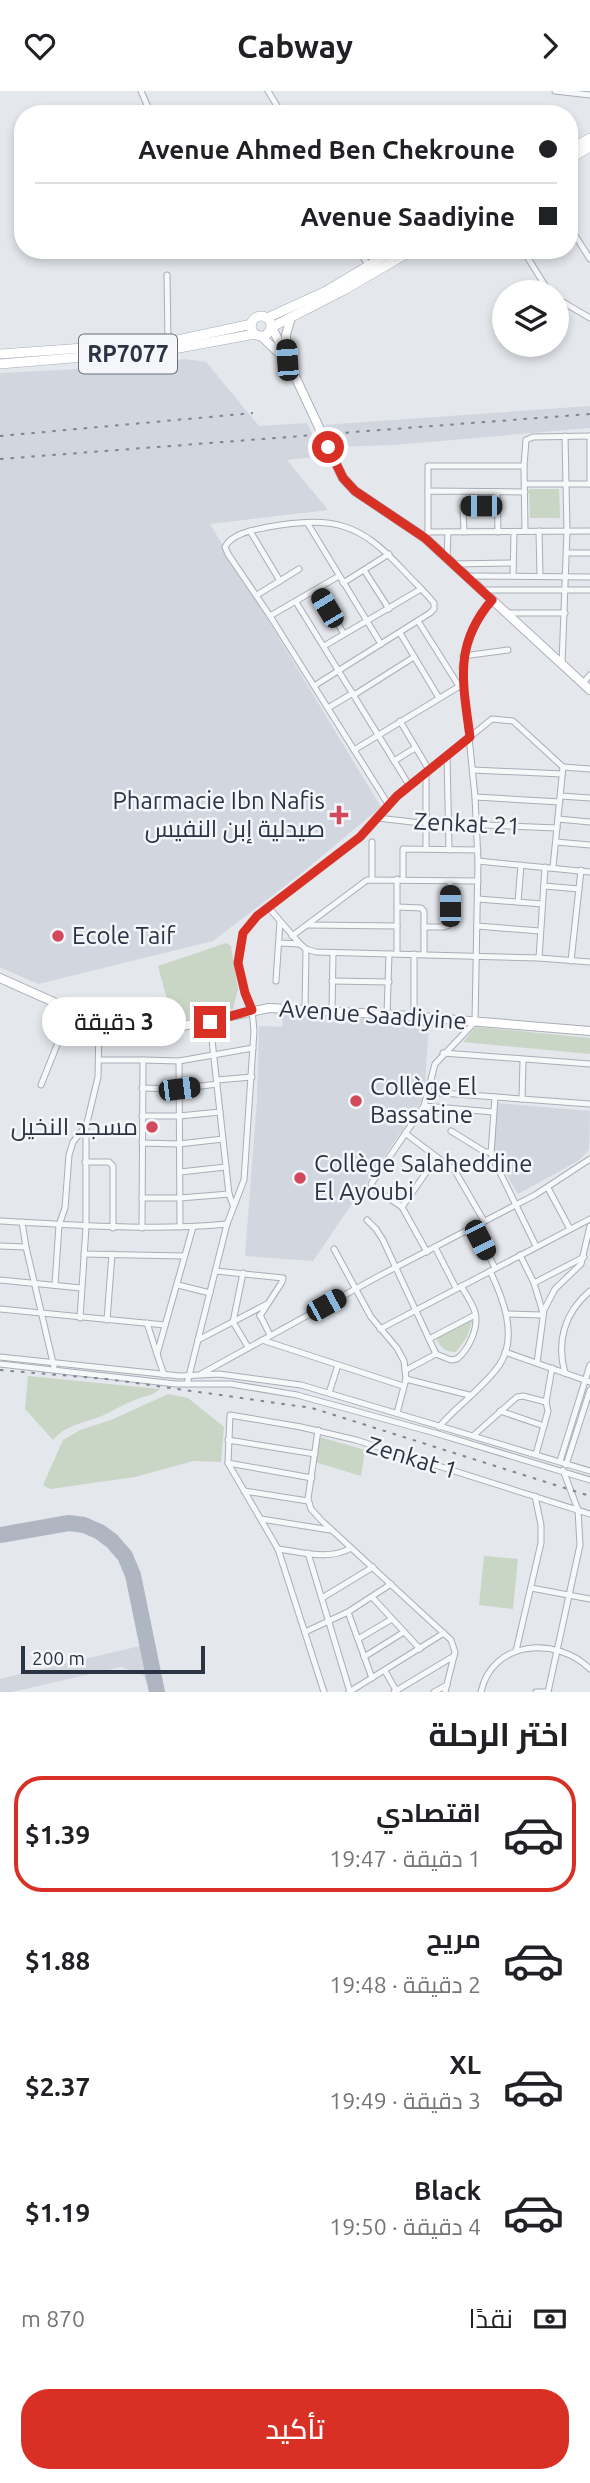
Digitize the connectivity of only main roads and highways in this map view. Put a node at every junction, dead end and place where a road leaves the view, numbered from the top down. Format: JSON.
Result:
{"nodes":[{"id":1,"x":381,"y":259,"type":"edge"},
{"id":2,"x":398,"y":259,"type":"edge"},
{"id":3,"x":291,"y":317,"type":"junction"},
{"id":4,"x":269,"y":323,"type":"junction"},
{"id":5,"x":252,"y":324,"type":"junction"},
{"id":6,"x":258,"y":335,"type":"junction"},
{"id":7,"x":0,"y":354,"type":"edge"},
{"id":8,"x":287,"y":360,"type":"junction"},
{"id":9,"x":0,"y":364,"type":"edge"},
{"id":10,"x":590,"y":690,"type":"edge"},
{"id":11,"x":0,"y":978,"type":"edge"},
{"id":12,"x":590,"y":1031,"type":"edge"}],
"edges":[{"from":1,"to":4,"type":"main road","number":"RP7077"},
{"from":2,"to":3,"type":"main road","number":"RP7077"},
{"from":3,"to":4,"type":"main road","number":"RP7077"},
{"from":3,"to":8,"type":"main road"},
{"from":4,"to":5,"type":"main road","number":"RP7077"},
{"from":4,"to":6,"type":"main road","number":"RP7077"},
{"from":4,"to":8,"type":"main road"},
{"from":5,"to":6,"type":"main road"},
{"from":5,"to":7,"type":"main road","number":"RP7077"},
{"from":6,"to":8,"type":"main road"},
{"from":6,"to":9,"type":"main road","number":"RP7077"},
{"from":8,"to":10,"type":"main road","bridge":true},
{"from":11,"to":12,"type":"main road","name":"Avenue Saadiyine"}]}
